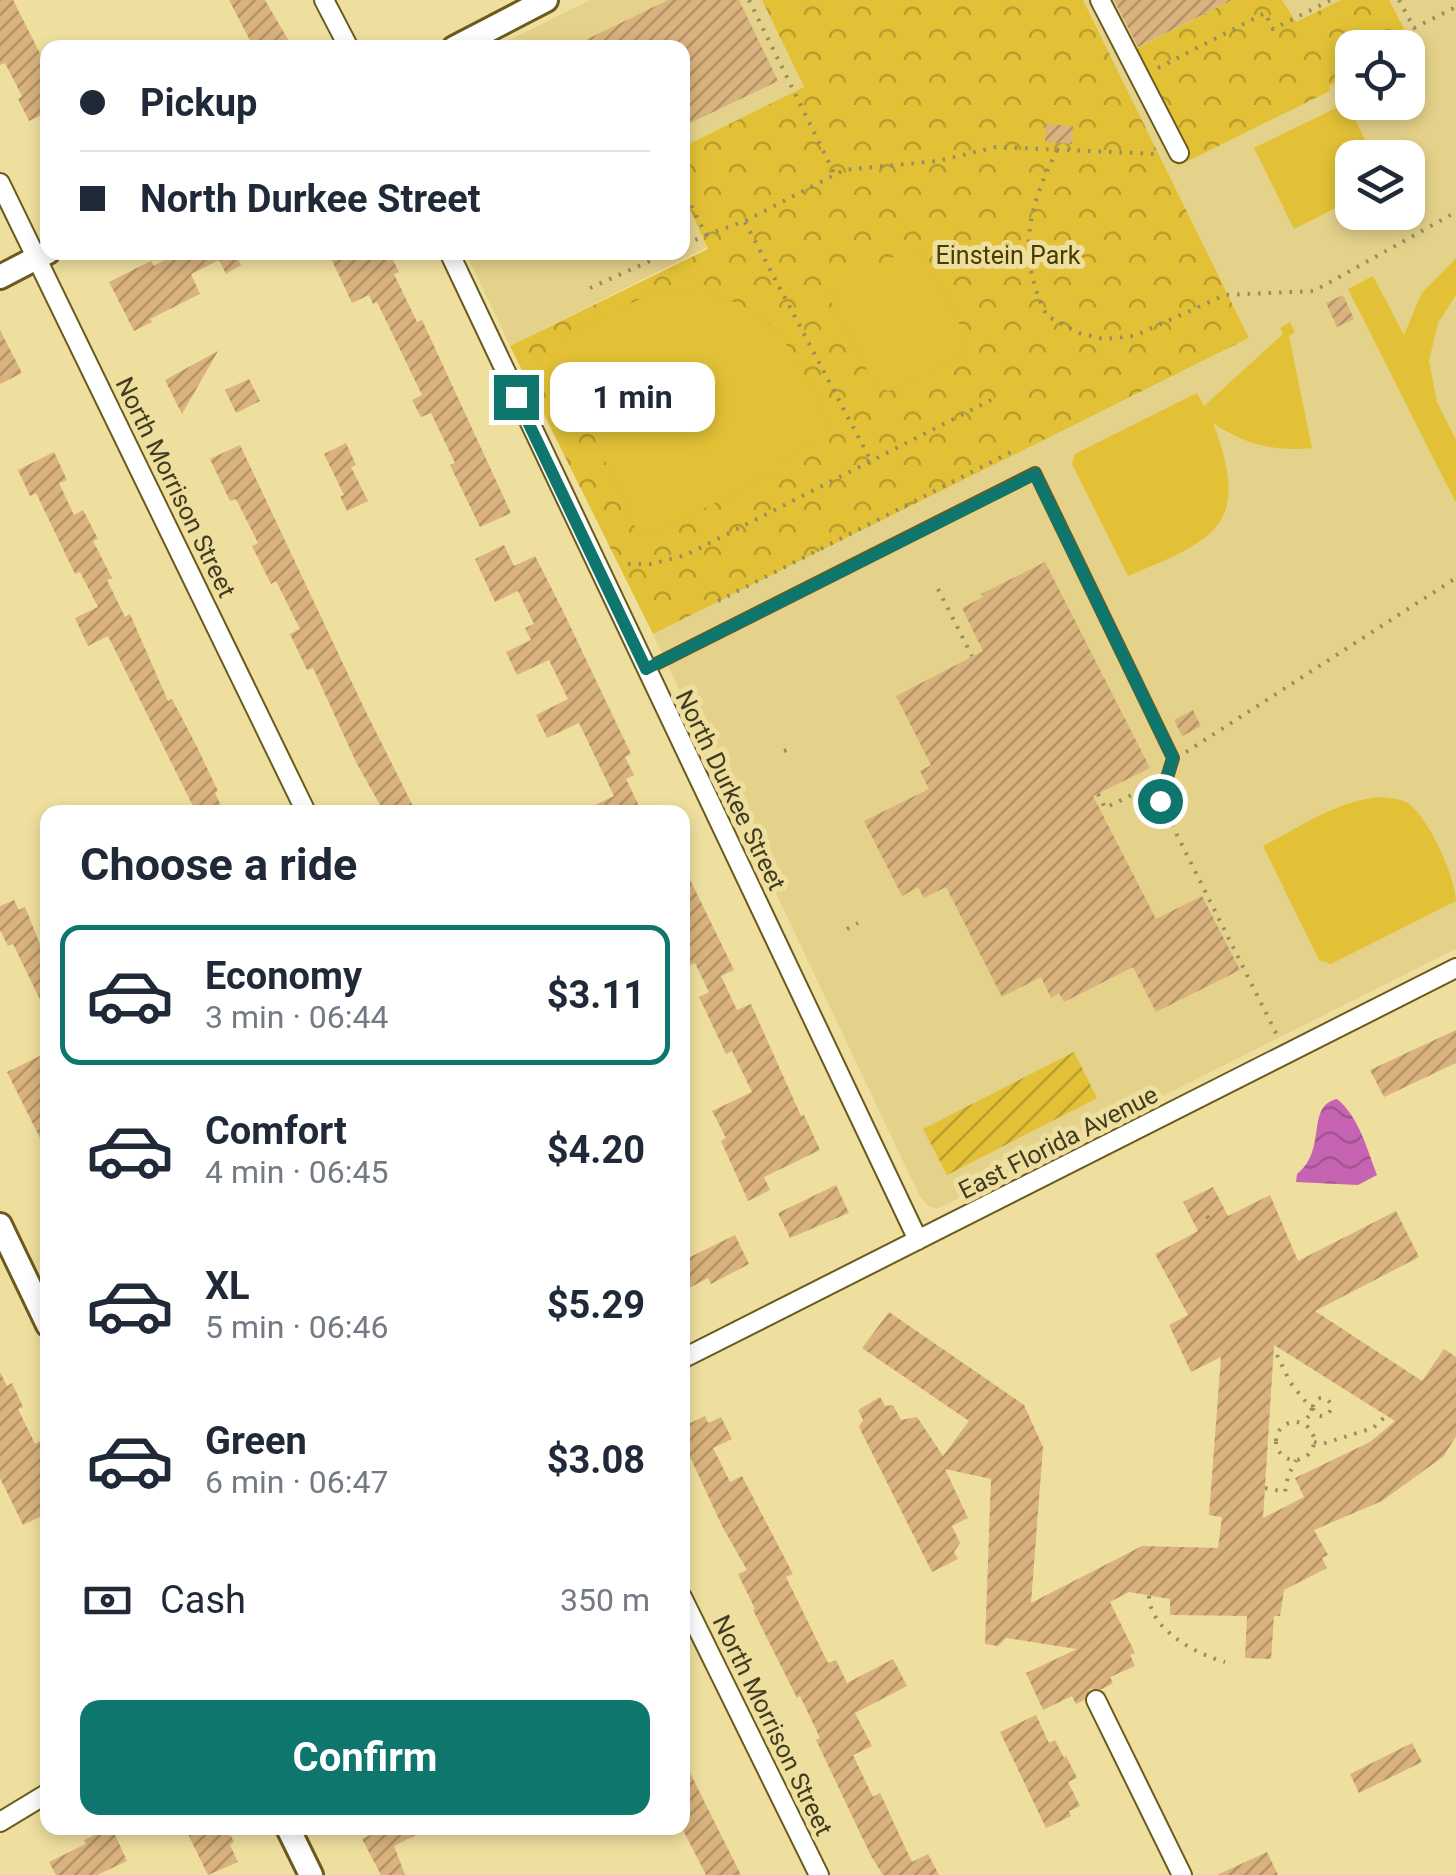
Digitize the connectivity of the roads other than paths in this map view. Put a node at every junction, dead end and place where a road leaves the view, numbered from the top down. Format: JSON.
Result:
{"nodes":[{"id":1,"x":324,"y":0,"type":"edge"},
{"id":2,"x":546,"y":0,"type":"edge"},
{"id":3,"x":1100,"y":0,"type":"edge"},
{"id":4,"x":345,"y":40,"type":"edge"},
{"id":5,"x":469,"y":40,"type":"edge"},
{"id":6,"x":1179,"y":153,"type":"road end"},
{"id":7,"x":0,"y":183,"type":"edge"},
{"id":8,"x":40,"y":250,"type":"edge"},
{"id":9,"x":40,"y":257,"type":"edge"},
{"id":10,"x":45,"y":260,"type":"edge"},
{"id":11,"x":453,"y":260,"type":"edge"},
{"id":12,"x":0,"y":277,"type":"edge"},
{"id":13,"x":646,"y":669,"type":"junction"},
{"id":14,"x":1160,"y":801,"type":"road end"},
{"id":15,"x":303,"y":805,"type":"edge"},
{"id":16,"x":1456,"y":968,"type":"edge"},
{"id":17,"x":0,"y":1225,"type":"edge"},
{"id":18,"x":918,"y":1240,"type":"junction"},
{"id":19,"x":40,"y":1308,"type":"edge"},
{"id":20,"x":690,"y":1355,"type":"edge"},
{"id":21,"x":690,"y":1613,"type":"edge"},
{"id":22,"x":1096,"y":1700,"type":"dead end"},
{"id":23,"x":40,"y":1797,"type":"edge"},
{"id":24,"x":0,"y":1822,"type":"edge"},
{"id":25,"x":291,"y":1835,"type":"edge"},
{"id":26,"x":311,"y":1875,"type":"edge"},
{"id":27,"x":819,"y":1875,"type":"edge"},
{"id":28,"x":1182,"y":1875,"type":"edge"}],
"edges":[{"from":1,"to":4,"type":"street"},
{"from":2,"to":5,"type":"street"},
{"from":3,"to":6,"type":"street"},
{"from":7,"to":8,"type":"street","name":"North Morrison Street"},
{"from":9,"to":12,"type":"street"},
{"from":10,"to":15,"type":"street","name":"North Morrison Street"},
{"from":11,"to":13,"type":"street","name":"North Durkee Street"},
{"from":13,"to":14,"type":"lane"},
{"from":13,"to":18,"type":"street","name":"North Durkee Street"},
{"from":16,"to":18,"type":"street","name":"East Florida Avenue"},
{"from":17,"to":19,"type":"street"},
{"from":18,"to":20,"type":"street","name":"East Florida Avenue"},
{"from":21,"to":27,"type":"street","name":"North Morrison Street"},
{"from":22,"to":28,"type":"street"},
{"from":23,"to":24,"type":"street"},
{"from":25,"to":26,"type":"street"}]}
